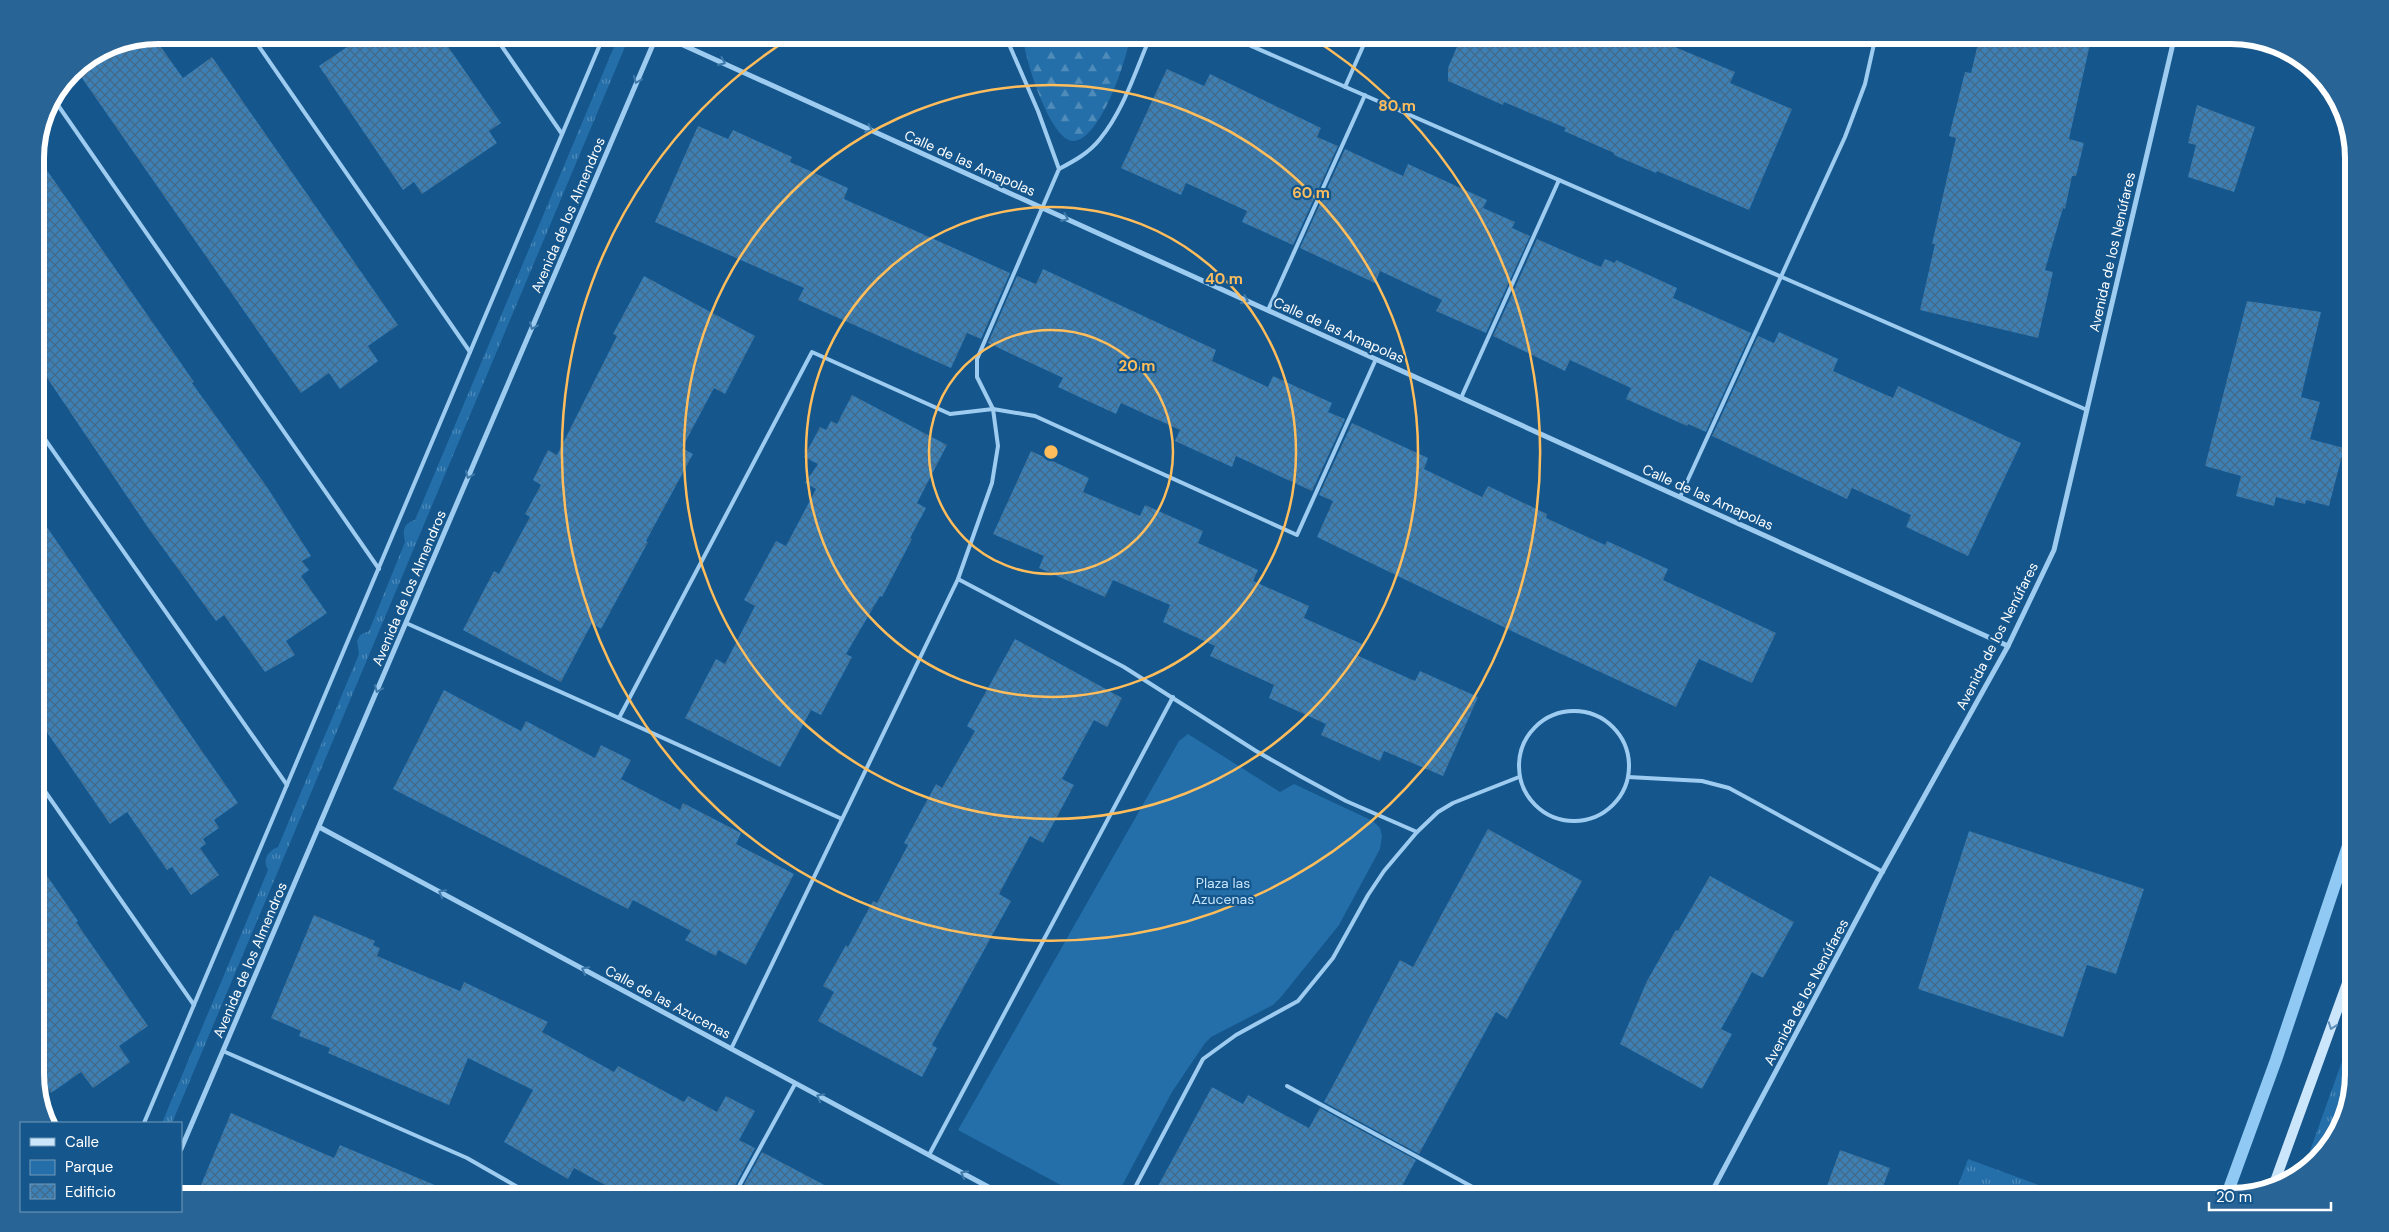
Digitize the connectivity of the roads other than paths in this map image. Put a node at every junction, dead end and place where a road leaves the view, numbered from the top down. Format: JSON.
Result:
{"nodes":[{"id":1,"x":257,"y":44,"type":"edge"},
{"id":2,"x":500,"y":44,"type":"edge"},
{"id":3,"x":600,"y":44,"type":"edge"},
{"id":4,"x":653,"y":44,"type":"edge"},
{"id":5,"x":681,"y":44,"type":"edge"},
{"id":6,"x":1008,"y":44,"type":"edge"},
{"id":7,"x":1147,"y":44,"type":"edge"},
{"id":8,"x":1247,"y":44,"type":"edge"},
{"id":9,"x":1364,"y":44,"type":"edge"},
{"id":10,"x":1874,"y":44,"type":"edge"},
{"id":11,"x":2173,"y":44,"type":"edge"},
{"id":12,"x":1345,"y":87,"type":"junction"},
{"id":13,"x":1365,"y":95,"type":"junction"},
{"id":14,"x":57,"y":104,"type":"edge"},
{"id":15,"x":562,"y":134,"type":"junction"},
{"id":16,"x":1060,"y":169,"type":"junction"},
{"id":17,"x":1559,"y":180,"type":"junction"},
{"id":18,"x":1043,"y":208,"type":"junction"},
{"id":19,"x":1780,"y":277,"type":"junction"},
{"id":20,"x":1268,"y":310,"type":"junction"},
{"id":21,"x":470,"y":352,"type":"junction"},
{"id":22,"x":1376,"y":359,"type":"junction"},
{"id":23,"x":1461,"y":398,"type":"junction"},
{"id":24,"x":993,"y":409,"type":"junction"},
{"id":25,"x":2087,"y":410,"type":"junction"},
{"id":26,"x":44,"y":438,"type":"edge"},
{"id":27,"x":1680,"y":497,"type":"junction"},
{"id":28,"x":379,"y":568,"type":"junction"},
{"id":29,"x":958,"y":579,"type":"junction"},
{"id":30,"x":406,"y":623,"type":"junction"},
{"id":31,"x":2008,"y":646,"type":"junction"},
{"id":32,"x":1173,"y":697,"type":"junction"},
{"id":33,"x":619,"y":718,"type":"junction"},
{"id":34,"x":1519,"y":777,"type":"junction"},
{"id":35,"x":1628,"y":777,"type":"junction"},
{"id":36,"x":287,"y":785,"type":"junction"},
{"id":37,"x":44,"y":790,"type":"edge"},
{"id":38,"x":842,"y":819,"type":"junction"},
{"id":39,"x":319,"y":827,"type":"junction"},
{"id":40,"x":1417,"y":832,"type":"junction"},
{"id":41,"x":1883,"y":872,"type":"junction"},
{"id":42,"x":2345,"y":989,"type":"edge"},
{"id":43,"x":194,"y":1005,"type":"junction"},
{"id":44,"x":731,"y":1049,"type":"junction"},
{"id":45,"x":223,"y":1051,"type":"junction"},
{"id":46,"x":795,"y":1084,"type":"junction"},
{"id":47,"x":1287,"y":1086,"type":"dead end"},
{"id":48,"x":144,"y":1122,"type":"edge"},
{"id":49,"x":182,"y":1147,"type":"edge"},
{"id":50,"x":929,"y":1155,"type":"junction"},
{"id":51,"x":2276,"y":1178,"type":"edge"},
{"id":52,"x":520,"y":1188,"type":"edge"},
{"id":53,"x":738,"y":1188,"type":"edge"},
{"id":54,"x":990,"y":1188,"type":"edge"},
{"id":55,"x":1135,"y":1188,"type":"edge"},
{"id":56,"x":1474,"y":1188,"type":"edge"},
{"id":57,"x":1714,"y":1188,"type":"edge"}],
"edges":[{"from":1,"to":21,"type":"lane"},
{"from":2,"to":15,"type":"lane"},
{"from":3,"to":15,"type":"lane"},
{"from":4,"to":30,"type":"street","name":"Avenida de los Almendros","one_way":true},
{"from":5,"to":18,"type":"street","name":"Calle de las Amapolas","one_way":true},
{"from":6,"to":16,"type":"lane"},
{"from":7,"to":16,"type":"lane"},
{"from":8,"to":12,"type":"lane"},
{"from":9,"to":12,"type":"lane"},
{"from":10,"to":19,"type":"lane"},
{"from":11,"to":25,"type":"street","name":"Avenida de los Nenúfares"},
{"from":12,"to":13,"type":"lane"},
{"from":13,"to":17,"type":"lane"},
{"from":13,"to":20,"type":"lane"},
{"from":14,"to":28,"type":"lane"},
{"from":15,"to":21,"type":"lane"},
{"from":16,"to":18,"type":"lane"},
{"from":17,"to":19,"type":"lane"},
{"from":17,"to":23,"type":"lane"},
{"from":18,"to":20,"type":"street","name":"Calle de las Amapolas","one_way":true},
{"from":18,"to":24,"type":"lane"},
{"from":19,"to":25,"type":"lane"},
{"from":19,"to":27,"type":"lane"},
{"from":20,"to":22,"type":"street","name":"Calle de las Amapolas"},
{"from":21,"to":28,"type":"lane"},
{"from":22,"to":23,"type":"street","name":"Calle de las Amapolas"},
{"from":22,"to":24,"type":"lane"},
{"from":23,"to":27,"type":"street","name":"Calle de las Amapolas"},
{"from":24,"to":29,"type":"lane"},
{"from":24,"to":33,"type":"lane"},
{"from":25,"to":31,"type":"street","name":"Avenida de los Nenúfares"},
{"from":26,"to":36,"type":"lane"},
{"from":27,"to":31,"type":"street","name":"Calle de las Amapolas"},
{"from":28,"to":36,"type":"lane"},
{"from":29,"to":32,"type":"lane"},
{"from":29,"to":38,"type":"lane"},
{"from":30,"to":33,"type":"lane"},
{"from":30,"to":39,"type":"street","name":"Avenida de los Almendros","one_way":true},
{"from":31,"to":41,"type":"street","name":"Avenida de los Nenúfares"},
{"from":32,"to":40,"type":"lane"},
{"from":32,"to":50,"type":"lane"},
{"from":33,"to":38,"type":"lane"},
{"from":34,"to":35,"type":"lane"},
{"from":34,"to":35,"type":"lane"},
{"from":34,"to":40,"type":"lane"},
{"from":35,"to":41,"type":"lane"},
{"from":36,"to":43,"type":"lane"},
{"from":37,"to":43,"type":"lane"},
{"from":38,"to":44,"type":"lane"},
{"from":44,"to":39,"type":"street","name":"Calle de las Azucenas","one_way":true},
{"from":39,"to":45,"type":"street","name":"Avenida de los Almendros"},
{"from":40,"to":55,"type":"lane"},
{"from":41,"to":57,"type":"street","name":"Avenida de los Nenúfares"},
{"from":42,"to":51,"type":"main road","one_way":true},
{"from":43,"to":48,"type":"lane"},
{"from":44,"to":46,"type":"street","name":"Calle de las Azucenas"},
{"from":45,"to":49,"type":"street","name":"Avenida de los Almendros"},
{"from":45,"to":52,"type":"lane"},
{"from":50,"to":46,"type":"street","name":"Calle de las Azucenas","one_way":true},
{"from":46,"to":53,"type":"lane"},
{"from":47,"to":56,"type":"lane"},
{"from":54,"to":50,"type":"street","name":"Calle de las Azucenas","one_way":true}]}
